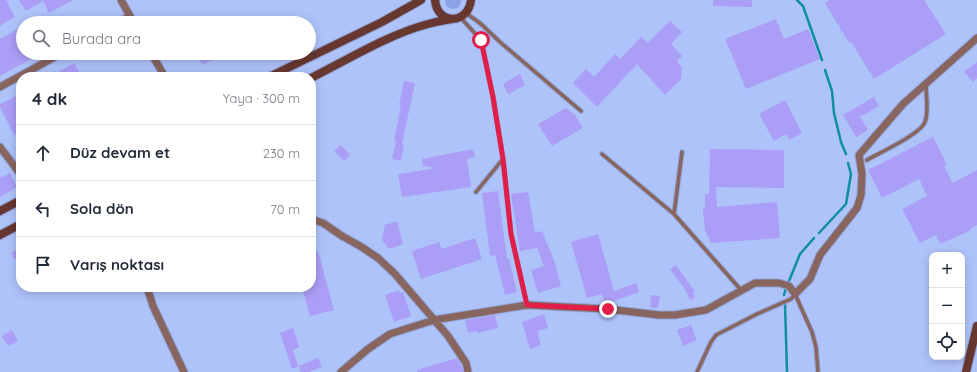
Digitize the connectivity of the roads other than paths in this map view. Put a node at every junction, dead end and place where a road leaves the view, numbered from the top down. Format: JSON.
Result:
{"nodes":[{"id":1,"x":121,"y":0,"type":"edge"},
{"id":2,"x":420,"y":0,"type":"edge"},
{"id":3,"x":435,"y":0,"type":"edge"},
{"id":4,"x":466,"y":9,"type":"edge"},
{"id":5,"x":130,"y":16,"type":"edge"},
{"id":6,"x":977,"y":38,"type":"edge"},
{"id":7,"x":316,"y":54,"type":"edge"},
{"id":8,"x":49,"y":60,"type":"edge"},
{"id":9,"x":155,"y":60,"type":"edge"},
{"id":10,"x":303,"y":60,"type":"edge"},
{"id":11,"x":27,"y":72,"type":"edge"},
{"id":12,"x":162,"y":72,"type":"edge"},
{"id":13,"x":278,"y":72,"type":"edge"},
{"id":14,"x":316,"y":75,"type":"edge"},
{"id":15,"x":16,"y":78,"type":"edge"},
{"id":16,"x":926,"y":84,"type":"junction"},
{"id":17,"x":0,"y":87,"type":"edge"},
{"id":18,"x":581,"y":111,"type":"dead end"},
{"id":19,"x":0,"y":147,"type":"edge"},
{"id":20,"x":682,"y":152,"type":"dead end"},
{"id":21,"x":602,"y":154,"type":"dead end"},
{"id":22,"x":503,"y":159,"type":"junction"},
{"id":23,"x":867,"y":160,"type":"dead end"},
{"id":24,"x":16,"y":168,"type":"edge"},
{"id":25,"x":476,"y":192,"type":"dead end"},
{"id":26,"x":16,"y":203,"type":"edge"},
{"id":27,"x":0,"y":211,"type":"edge"},
{"id":28,"x":674,"y":214,"type":"junction"},
{"id":29,"x":316,"y":221,"type":"edge"},
{"id":30,"x":16,"y":227,"type":"edge"},
{"id":31,"x":0,"y":235,"type":"edge"},
{"id":32,"x":740,"y":290,"type":"junction"},
{"id":33,"x":149,"y":292,"type":"edge"},
{"id":34,"x":795,"y":294,"type":"junction"},
{"id":35,"x":527,"y":305,"type":"junction"},
{"id":36,"x":434,"y":320,"type":"junction"},
{"id":37,"x":977,"y":326,"type":"edge"},
{"id":38,"x":184,"y":372,"type":"edge"},
{"id":39,"x":341,"y":372,"type":"edge"},
{"id":40,"x":468,"y":372,"type":"edge"},
{"id":41,"x":697,"y":372,"type":"edge"},
{"id":42,"x":818,"y":372,"type":"edge"},
{"id":43,"x":966,"y":372,"type":"edge"}],
"edges":[{"from":1,"to":5,"type":"street"},
{"from":2,"to":7,"type":"street"},
{"from":3,"to":4,"type":"street"},
{"from":4,"to":14,"type":"street"},
{"from":4,"to":18,"type":"lane"},
{"from":4,"to":22,"type":"lane"},
{"from":6,"to":16,"type":"street"},
{"from":8,"to":11,"type":"street"},
{"from":9,"to":12,"type":"street"},
{"from":10,"to":13,"type":"street"},
{"from":15,"to":17,"type":"street"},
{"from":16,"to":23,"type":"lane"},
{"from":16,"to":34,"type":"street"},
{"from":19,"to":24,"type":"street"},
{"from":20,"to":28,"type":"lane"},
{"from":21,"to":28,"type":"lane"},
{"from":22,"to":25,"type":"lane"},
{"from":22,"to":35,"type":"lane"},
{"from":26,"to":27,"type":"street"},
{"from":28,"to":32,"type":"lane"},
{"from":29,"to":36,"type":"street"},
{"from":30,"to":31,"type":"street"},
{"from":32,"to":34,"type":"street"},
{"from":32,"to":35,"type":"street"},
{"from":33,"to":38,"type":"street"},
{"from":34,"to":41,"type":"lane"},
{"from":34,"to":42,"type":"lane"},
{"from":35,"to":36,"type":"street"},
{"from":36,"to":39,"type":"street"},
{"from":36,"to":40,"type":"street"},
{"from":37,"to":43,"type":"street"}]}
